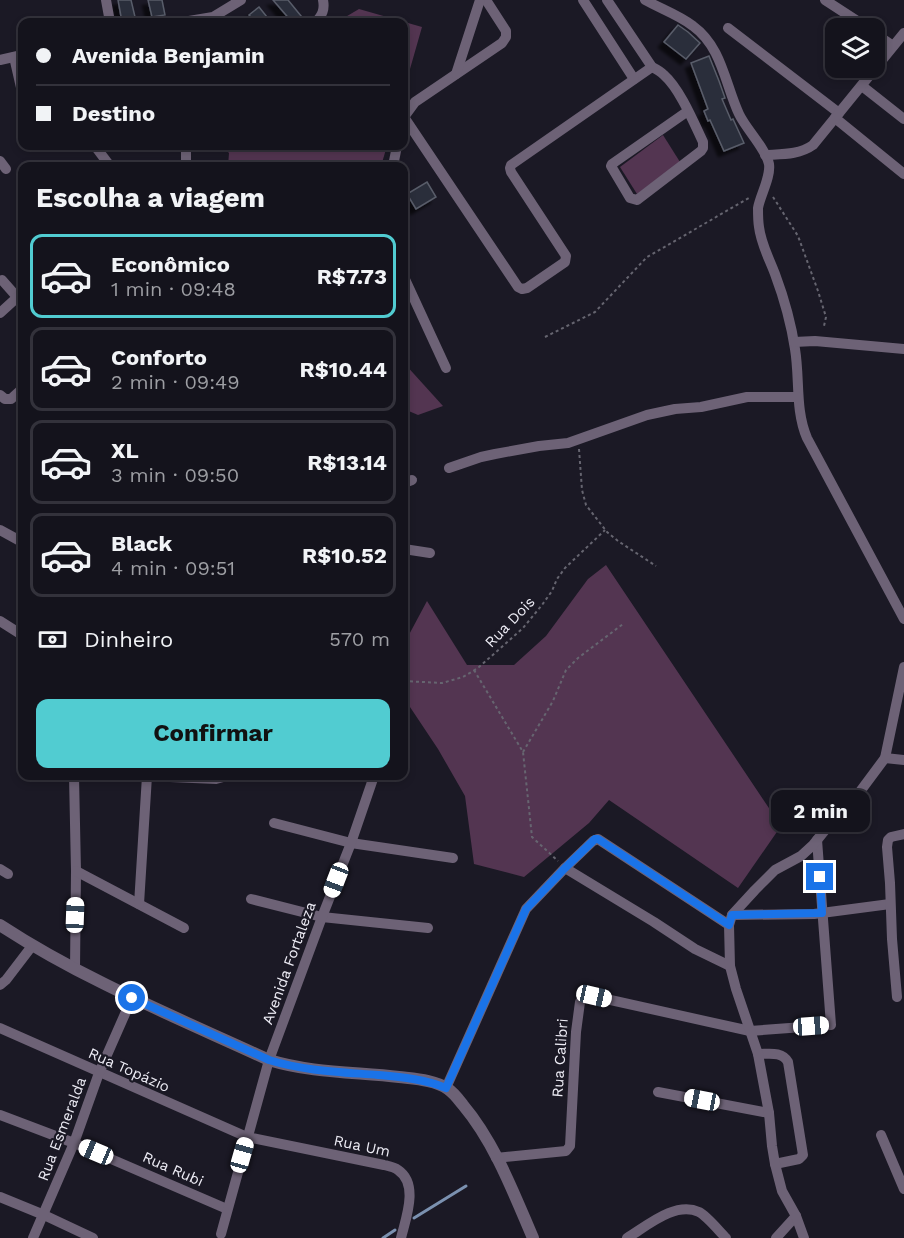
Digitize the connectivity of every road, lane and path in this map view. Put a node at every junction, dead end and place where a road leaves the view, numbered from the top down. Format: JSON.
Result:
{"nodes":[{"id":1,"x":106,"y":0,"type":"edge"},
{"id":2,"x":241,"y":0,"type":"edge"},
{"id":3,"x":323,"y":0,"type":"edge"},
{"id":4,"x":480,"y":0,"type":"edge"},
{"id":5,"x":486,"y":0,"type":"edge"},
{"id":6,"x":583,"y":0,"type":"edge"},
{"id":7,"x":607,"y":0,"type":"edge"},
{"id":8,"x":645,"y":0,"type":"edge"},
{"id":9,"x":825,"y":0,"type":"edge"},
{"id":10,"x":840,"y":4,"type":"edge"},
{"id":11,"x":109,"y":18,"type":"edge"},
{"id":12,"x":203,"y":18,"type":"edge"},
{"id":13,"x":319,"y":18,"type":"edge"},
{"id":14,"x":856,"y":18,"type":"edge"},
{"id":15,"x":728,"y":28,"type":"dead end"},
{"id":16,"x":904,"y":33,"type":"edge"},
{"id":17,"x":885,"y":40,"type":"edge"},
{"id":18,"x":894,"y":46,"type":"junction"},
{"id":19,"x":18,"y":56,"type":"edge"},
{"id":20,"x":0,"y":60,"type":"edge"},
{"id":21,"x":652,"y":67,"type":"junction"},
{"id":22,"x":456,"y":74,"type":"junction"},
{"id":23,"x":634,"y":80,"type":"junction"},
{"id":24,"x":862,"y":86,"type":"junction"},
{"id":25,"x":688,"y":111,"type":"junction"},
{"id":26,"x":408,"y":112,"type":"edge"},
{"id":27,"x":837,"y":115,"type":"junction"},
{"id":28,"x":904,"y":119,"type":"edge"},
{"id":29,"x":408,"y":123,"type":"edge"},
{"id":30,"x":765,"y":155,"type":"junction"},
{"id":31,"x":904,"y":174,"type":"edge"},
{"id":32,"x":768,"y":192,"type":"junction"},
{"id":33,"x":2,"y":280,"type":"dead end"},
{"id":34,"x":408,"y":286,"type":"edge"},
{"id":35,"x":18,"y":293,"type":"edge"},
{"id":36,"x":18,"y":297,"type":"edge"},
{"id":37,"x":0,"y":314,"type":"edge"},
{"id":38,"x":824,"y":326,"type":"dead end"},
{"id":39,"x":545,"y":337,"type":"dead end"},
{"id":40,"x":794,"y":342,"type":"junction"},
{"id":41,"x":904,"y":349,"type":"edge"},
{"id":42,"x":446,"y":368,"type":"dead end"},
{"id":43,"x":18,"y":393,"type":"edge"},
{"id":44,"x":0,"y":395,"type":"edge"},
{"id":45,"x":798,"y":397,"type":"junction"},
{"id":46,"x":579,"y":440,"type":"junction"},
{"id":47,"x":449,"y":468,"type":"dead end"},
{"id":48,"x":0,"y":530,"type":"edge"},
{"id":49,"x":605,"y":530,"type":"junction"},
{"id":50,"x":18,"y":540,"type":"edge"},
{"id":51,"x":408,"y":550,"type":"edge"},
{"id":52,"x":430,"y":553,"type":"dead end"},
{"id":53,"x":656,"y":566,"type":"dead end"},
{"id":54,"x":904,"y":619,"type":"edge"},
{"id":55,"x":0,"y":621,"type":"edge"},
{"id":56,"x":622,"y":624,"type":"dead end"},
{"id":57,"x":18,"y":632,"type":"edge"},
{"id":58,"x":904,"y":667,"type":"edge"},
{"id":59,"x":474,"y":670,"type":"junction"},
{"id":60,"x":408,"y":681,"type":"edge"},
{"id":61,"x":522,"y":752,"type":"junction"},
{"id":62,"x":885,"y":758,"type":"junction"},
{"id":63,"x":904,"y":760,"type":"edge"},
{"id":64,"x":74,"y":780,"type":"edge"},
{"id":65,"x":147,"y":780,"type":"edge"},
{"id":66,"x":372,"y":780,"type":"edge"},
{"id":67,"x":274,"y":823,"type":"dead end"},
{"id":68,"x":904,"y":834,"type":"edge"},
{"id":69,"x":817,"y":840,"type":"junction"},
{"id":70,"x":351,"y":843,"type":"junction"},
{"id":71,"x":453,"y":858,"type":"dead end"},
{"id":72,"x":565,"y":868,"type":"junction"},
{"id":73,"x":76,"y":871,"type":"junction"},
{"id":74,"x":251,"y":899,"type":"dead end"},
{"id":75,"x":139,"y":904,"type":"junction"},
{"id":76,"x":890,"y":904,"type":"junction"},
{"id":77,"x":822,"y":913,"type":"junction"},
{"id":78,"x":321,"y":917,"type":"junction"},
{"id":79,"x":730,"y":920,"type":"junction"},
{"id":80,"x":0,"y":925,"type":"edge"},
{"id":81,"x":184,"y":928,"type":"dead end"},
{"id":82,"x":428,"y":928,"type":"dead end"},
{"id":83,"x":32,"y":946,"type":"junction"},
{"id":84,"x":730,"y":966,"type":"junction"},
{"id":85,"x":75,"y":969,"type":"junction"},
{"id":86,"x":0,"y":985,"type":"edge"},
{"id":87,"x":897,"y":997,"type":"dead end"},
{"id":88,"x":132,"y":998,"type":"junction"},
{"id":89,"x":0,"y":1028,"type":"edge"},
{"id":90,"x":750,"y":1031,"type":"junction"},
{"id":91,"x":758,"y":1054,"type":"junction"},
{"id":92,"x":269,"y":1060,"type":"junction"},
{"id":93,"x":99,"y":1073,"type":"junction"},
{"id":94,"x":446,"y":1088,"type":"junction"},
{"id":95,"x":658,"y":1092,"type":"dead end"},
{"id":96,"x":769,"y":1113,"type":"junction"},
{"id":97,"x":0,"y":1115,"type":"edge"},
{"id":98,"x":881,"y":1135,"type":"dead end"},
{"id":99,"x":247,"y":1137,"type":"junction"},
{"id":100,"x":74,"y":1143,"type":"junction"},
{"id":101,"x":496,"y":1158,"type":"junction"},
{"id":102,"x":776,"y":1164,"type":"junction"},
{"id":103,"x":904,"y":1189,"type":"edge"},
{"id":104,"x":0,"y":1197,"type":"edge"},
{"id":105,"x":227,"y":1209,"type":"junction"},
{"id":106,"x":44,"y":1215,"type":"junction"},
{"id":107,"x":796,"y":1216,"type":"junction"},
{"id":108,"x":221,"y":1234,"type":"dead end"},
{"id":109,"x":33,"y":1238,"type":"edge"},
{"id":110,"x":93,"y":1238,"type":"edge"},
{"id":111,"x":401,"y":1238,"type":"edge"},
{"id":112,"x":533,"y":1238,"type":"edge"},
{"id":113,"x":627,"y":1238,"type":"edge"},
{"id":114,"x":726,"y":1238,"type":"edge"},
{"id":115,"x":776,"y":1238,"type":"edge"},
{"id":116,"x":804,"y":1238,"type":"edge"}],
"edges":[{"from":1,"to":11,"type":"street"},
{"from":2,"to":12,"type":"street"},
{"from":3,"to":13,"type":"street"},
{"from":4,"to":22,"type":"street"},
{"from":5,"to":22,"type":"street"},
{"from":6,"to":23,"type":"street"},
{"from":7,"to":21,"type":"street"},
{"from":8,"to":30,"type":"street"},
{"from":9,"to":10,"type":"street"},
{"from":10,"to":14,"type":"street"},
{"from":15,"to":27,"type":"street"},
{"from":16,"to":18,"type":"street"},
{"from":17,"to":18,"type":"street"},
{"from":18,"to":24,"type":"street"},
{"from":19,"to":20,"type":"street"},
{"from":21,"to":23,"type":"street"},
{"from":21,"to":25,"type":"street"},
{"from":22,"to":26,"type":"street"},
{"from":23,"to":29,"type":"street"},
{"from":24,"to":27,"type":"street"},
{"from":24,"to":28,"type":"street"},
{"from":25,"to":25,"type":"street"},
{"from":27,"to":30,"type":"street"},
{"from":27,"to":31,"type":"street"},
{"from":30,"to":32,"type":"street"},
{"from":32,"to":38,"type":"path"},
{"from":32,"to":39,"type":"path"},
{"from":32,"to":40,"type":"street"},
{"from":33,"to":35,"type":"street"},
{"from":34,"to":42,"type":"street"},
{"from":36,"to":37,"type":"street"},
{"from":40,"to":41,"type":"street"},
{"from":40,"to":45,"type":"street"},
{"from":43,"to":44,"type":"street"},
{"from":45,"to":46,"type":"street"},
{"from":45,"to":54,"type":"street"},
{"from":46,"to":47,"type":"street"},
{"from":46,"to":49,"type":"path"},
{"from":48,"to":50,"type":"street"},
{"from":49,"to":53,"type":"path"},
{"from":49,"to":59,"type":"path","name":"Rua Dois"},
{"from":51,"to":52,"type":"street"},
{"from":55,"to":57,"type":"street"},
{"from":56,"to":61,"type":"path"},
{"from":58,"to":62,"type":"street"},
{"from":59,"to":60,"type":"path","name":"Rua Dois"},
{"from":59,"to":61,"type":"path"},
{"from":61,"to":72,"type":"path"},
{"from":62,"to":63,"type":"street"},
{"from":62,"to":69,"type":"street"},
{"from":64,"to":73,"type":"street"},
{"from":65,"to":75,"type":"street"},
{"from":66,"to":70,"type":"street","name":"Avenida Fortaleza"},
{"from":67,"to":70,"type":"street"},
{"from":68,"to":76,"type":"street"},
{"from":69,"to":77,"type":"street"},
{"from":69,"to":79,"type":"street"},
{"from":70,"to":71,"type":"street"},
{"from":70,"to":78,"type":"street","name":"Avenida Fortaleza"},
{"from":72,"to":79,"type":"street"},
{"from":72,"to":84,"type":"street"},
{"from":72,"to":94,"type":"street"},
{"from":73,"to":75,"type":"street"},
{"from":73,"to":85,"type":"street"},
{"from":74,"to":78,"type":"street"},
{"from":75,"to":81,"type":"street"},
{"from":76,"to":77,"type":"street"},
{"from":76,"to":87,"type":"street"},
{"from":77,"to":79,"type":"street"},
{"from":77,"to":90,"type":"street"},
{"from":78,"to":82,"type":"street"},
{"from":78,"to":92,"type":"street","name":"Avenida Fortaleza"},
{"from":79,"to":84,"type":"street"},
{"from":80,"to":83,"type":"street"},
{"from":83,"to":85,"type":"street"},
{"from":83,"to":86,"type":"street"},
{"from":84,"to":90,"type":"street"},
{"from":85,"to":88,"type":"street"},
{"from":88,"to":92,"type":"street"},
{"from":88,"to":93,"type":"street","name":"Rua Esmeralda"},
{"from":89,"to":93,"type":"street","name":"Rua Topázio"},
{"from":90,"to":91,"type":"street"},
{"from":90,"to":101,"type":"street","name":"Rua Calibri"},
{"from":91,"to":96,"type":"street"},
{"from":91,"to":102,"type":"street"},
{"from":92,"to":94,"type":"street"},
{"from":92,"to":99,"type":"street","name":"Avenida Fortaleza"},
{"from":93,"to":99,"type":"street","name":"Rua Topázio"},
{"from":93,"to":100,"type":"street","name":"Rua Esmeralda"},
{"from":94,"to":101,"type":"street"},
{"from":95,"to":96,"type":"street"},
{"from":96,"to":102,"type":"street"},
{"from":97,"to":100,"type":"street","name":"Rua Rubi"},
{"from":98,"to":103,"type":"street"},
{"from":99,"to":105,"type":"street","name":"Avenida Fortaleza"},
{"from":99,"to":111,"type":"street","name":"Rua Um"},
{"from":100,"to":105,"type":"street","name":"Rua Rubi"},
{"from":100,"to":106,"type":"street","name":"Rua Esmeralda"},
{"from":101,"to":112,"type":"street"},
{"from":102,"to":107,"type":"street"},
{"from":104,"to":106,"type":"street"},
{"from":105,"to":108,"type":"street","name":"Avenida Fortaleza"},
{"from":106,"to":109,"type":"street","name":"Rua Esmeralda"},
{"from":106,"to":110,"type":"street"},
{"from":107,"to":115,"type":"street"},
{"from":107,"to":116,"type":"street"},
{"from":113,"to":114,"type":"street"}]}
